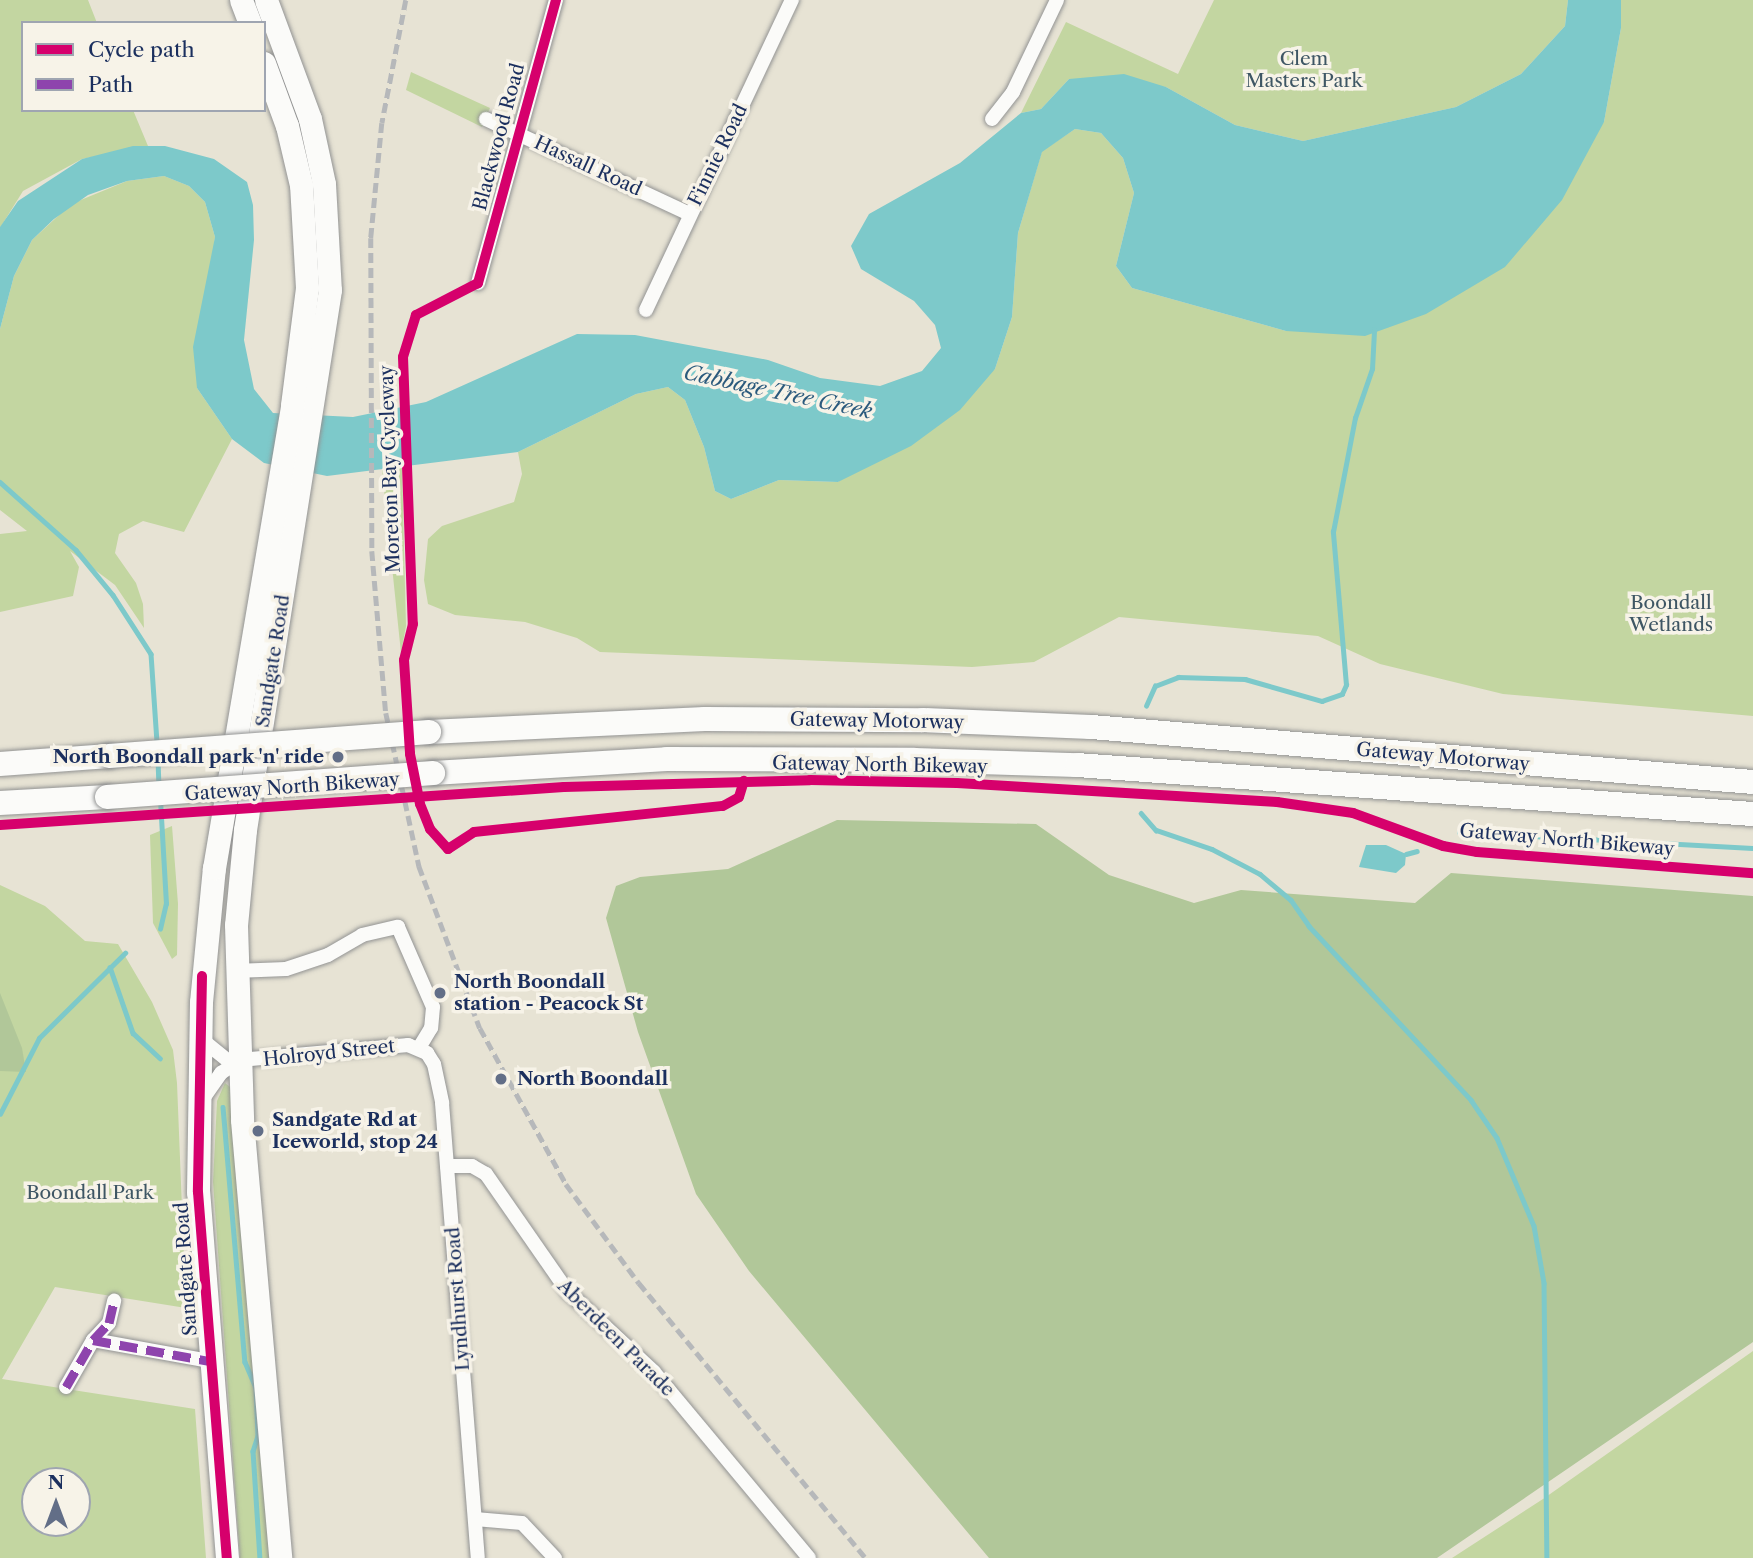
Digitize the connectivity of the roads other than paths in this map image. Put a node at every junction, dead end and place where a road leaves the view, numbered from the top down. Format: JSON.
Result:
{"nodes":[{"id":1,"x":241,"y":0,"type":"edge"},
{"id":2,"x":266,"y":0,"type":"edge"},
{"id":3,"x":556,"y":0,"type":"edge"},
{"id":4,"x":792,"y":0,"type":"edge"},
{"id":5,"x":1057,"y":0,"type":"edge"},
{"id":6,"x":249,"y":21,"type":"edge"},
{"id":7,"x":266,"y":68,"type":"edge"},
{"id":8,"x":486,"y":119,"type":"dead end"},
{"id":9,"x":992,"y":119,"type":"dead end"},
{"id":10,"x":518,"y":134,"type":"junction"},
{"id":11,"x":313,"y":184,"type":"junction"},
{"id":12,"x":690,"y":214,"type":"junction"},
{"id":13,"x":478,"y":283,"type":"dead end"},
{"id":14,"x":646,"y":310,"type":"dead end"},
{"id":15,"x":288,"y":493,"type":"junction"},
{"id":16,"x":0,"y":764,"type":"edge"},
{"id":17,"x":1753,"y":782,"type":"edge"},
{"id":18,"x":0,"y":803,"type":"edge"},
{"id":19,"x":1753,"y":814,"type":"edge"},
{"id":20,"x":235,"y":971,"type":"junction"},
{"id":21,"x":199,"y":1036,"type":"junction"},
{"id":22,"x":419,"y":1048,"type":"junction"},
{"id":23,"x":239,"y":1061,"type":"junction"},
{"id":24,"x":197,"y":1107,"type":"junction"},
{"id":25,"x":447,"y":1166,"type":"junction"},
{"id":26,"x":114,"y":1301,"type":"dead end"},
{"id":27,"x":93,"y":1340,"type":"junction"},
{"id":28,"x":210,"y":1361,"type":"junction"},
{"id":29,"x":66,"y":1387,"type":"dead end"},
{"id":30,"x":475,"y":1519,"type":"junction"},
{"id":31,"x":227,"y":1558,"type":"edge"},
{"id":32,"x":280,"y":1558,"type":"edge"},
{"id":33,"x":478,"y":1558,"type":"edge"},
{"id":34,"x":555,"y":1558,"type":"edge"},
{"id":35,"x":809,"y":1558,"type":"edge"}],
"edges":[{"from":1,"to":6,"type":"highway"},
{"from":2,"to":11,"type":"highway"},
{"from":3,"to":10,"type":"street","name":"Blackwood Road"},
{"from":4,"to":12,"type":"street","name":"Finnie Road"},
{"from":5,"to":9,"type":"street"},
{"from":7,"to":11,"type":"highway"},
{"from":8,"to":10,"type":"street","name":"Hassall Road"},
{"from":10,"to":12,"type":"street","name":"Hassall Road"},
{"from":10,"to":13,"type":"street","name":"Blackwood Road"},
{"from":11,"to":15,"type":"highway","name":"Sandgate Road"},
{"from":12,"to":14,"type":"street","name":"Finnie Road"},
{"from":15,"to":20,"type":"highway","name":"Sandgate Road"},
{"from":15,"to":21,"type":"highway","name":"Sandgate Road"},
{"from":16,"to":17,"type":"highway","name":"Gateway Motorway","bridge":true},
{"from":18,"to":19,"type":"highway","name":"Gateway Motorway","bridge":true},
{"from":20,"to":22,"type":"street"},
{"from":20,"to":23,"type":"highway","name":"Sandgate Road"},
{"from":21,"to":23,"type":"street"},
{"from":21,"to":24,"type":"highway","name":"Sandgate Road"},
{"from":22,"to":23,"type":"street","name":"Holroyd Street"},
{"from":22,"to":25,"type":"street","name":"Lyndhurst Road"},
{"from":23,"to":24,"type":"street"},
{"from":23,"to":32,"type":"highway","name":"Sandgate Road"},
{"from":24,"to":28,"type":"highway","name":"Sandgate Road"},
{"from":25,"to":30,"type":"street","name":"Lyndhurst Road"},
{"from":25,"to":35,"type":"street","name":"Aberdeen Parade"},
{"from":26,"to":27,"type":"street"},
{"from":27,"to":28,"type":"street"},
{"from":27,"to":29,"type":"street"},
{"from":28,"to":31,"type":"highway","name":"Sandgate Road"},
{"from":30,"to":33,"type":"street","name":"Lyndhurst Road"},
{"from":30,"to":34,"type":"street"}]}
